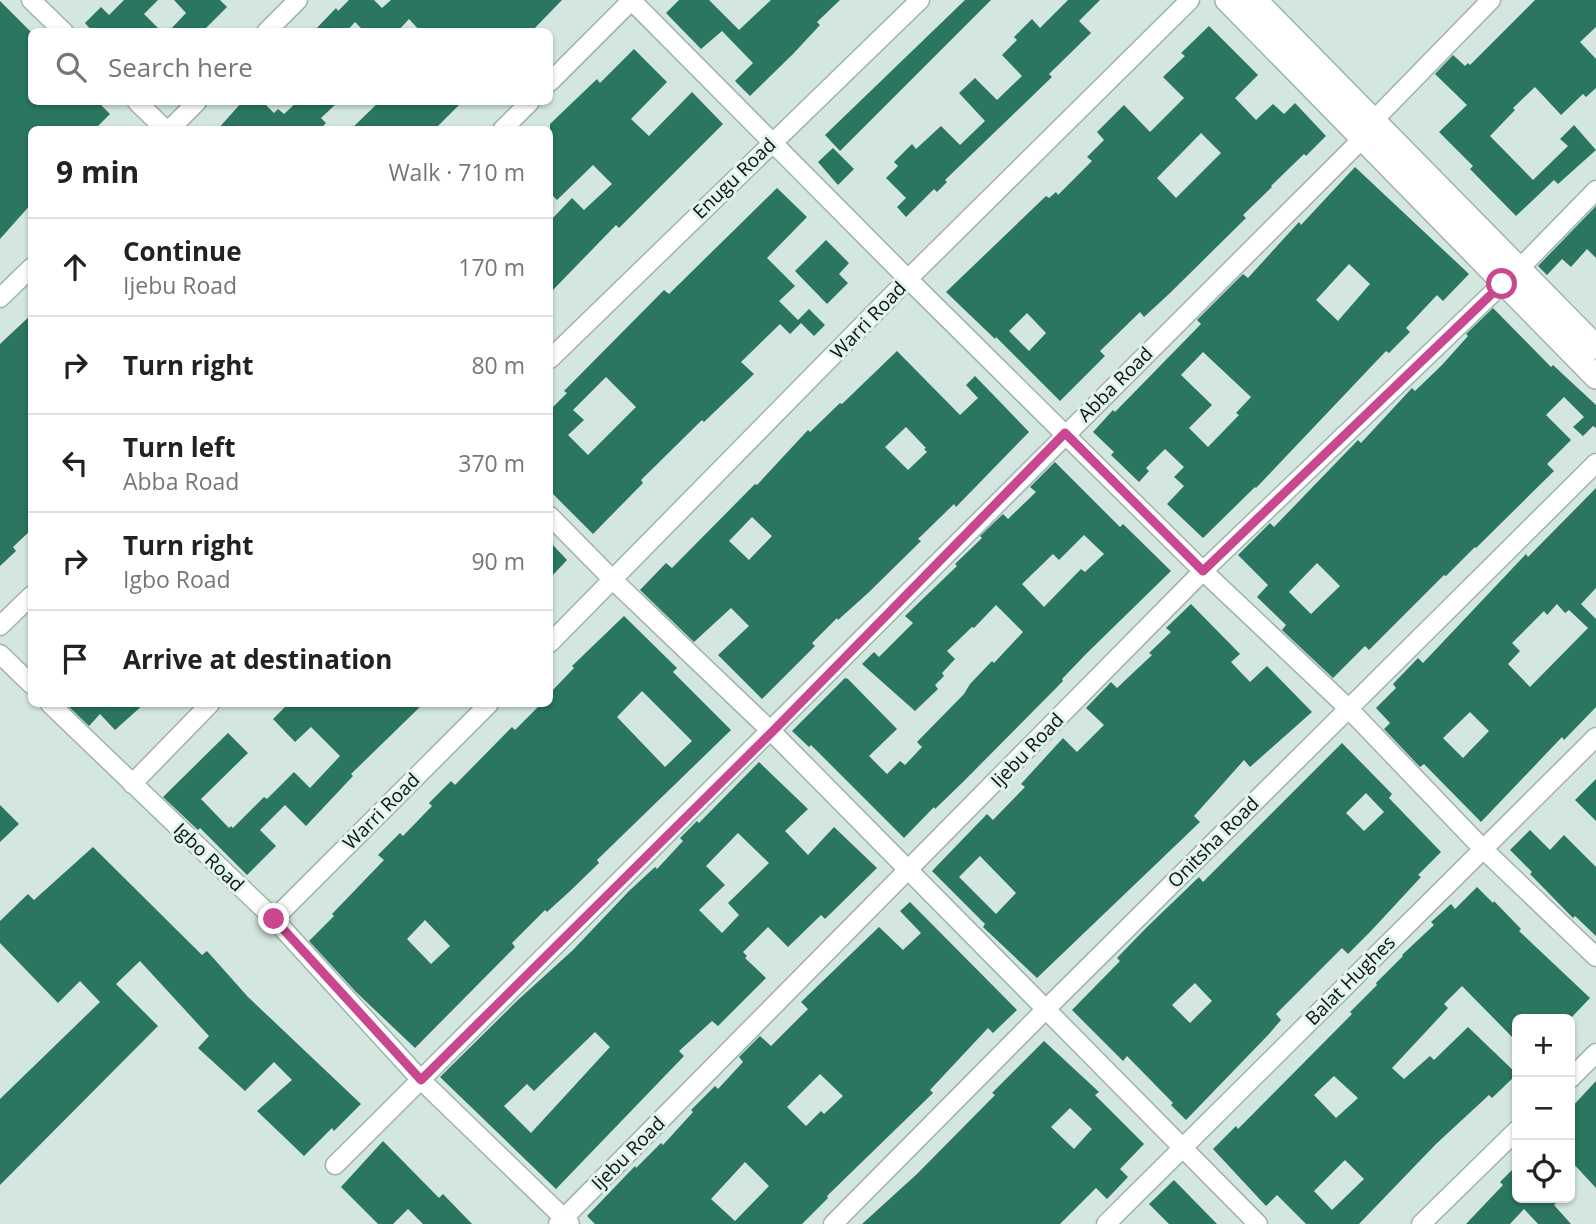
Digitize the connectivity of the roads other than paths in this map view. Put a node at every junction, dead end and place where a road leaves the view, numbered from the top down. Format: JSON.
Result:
{"nodes":[{"id":1,"x":31,"y":0,"type":"edge"},
{"id":2,"x":298,"y":0,"type":"edge"},
{"id":3,"x":632,"y":0,"type":"edge"},
{"id":4,"x":920,"y":0,"type":"edge"},
{"id":5,"x":1190,"y":0,"type":"edge"},
{"id":6,"x":1227,"y":0,"type":"edge"},
{"id":7,"x":1255,"y":0,"type":"edge"},
{"id":8,"x":1491,"y":0,"type":"edge"},
{"id":9,"x":60,"y":28,"type":"edge"},
{"id":10,"x":270,"y":28,"type":"edge"},
{"id":11,"x":553,"y":79,"type":"edge"},
{"id":12,"x":140,"y":105,"type":"edge"},
{"id":13,"x":194,"y":105,"type":"edge"},
{"id":14,"x":527,"y":105,"type":"edge"},
{"id":15,"x":164,"y":126,"type":"edge"},
{"id":16,"x":172,"y":126,"type":"edge"},
{"id":17,"x":506,"y":126,"type":"edge"},
{"id":18,"x":1367,"y":130,"type":"junction"},
{"id":19,"x":772,"y":141,"type":"junction"},
{"id":20,"x":1596,"y":190,"type":"edge"},
{"id":21,"x":28,"y":271,"type":"edge"},
{"id":22,"x":1510,"y":276,"type":"junction"},
{"id":23,"x":908,"y":279,"type":"junction"},
{"id":24,"x":0,"y":298,"type":"edge"},
{"id":25,"x":1596,"y":347,"type":"edge"},
{"id":26,"x":553,"y":356,"type":"edge"},
{"id":27,"x":1596,"y":377,"type":"edge"},
{"id":28,"x":1065,"y":433,"type":"junction"},
{"id":29,"x":1596,"y":463,"type":"edge"},
{"id":30,"x":553,"y":519,"type":"edge"},
{"id":31,"x":1203,"y":571,"type":"junction"},
{"id":32,"x":613,"y":580,"type":"junction"},
{"id":33,"x":28,"y":599,"type":"edge"},
{"id":34,"x":0,"y":626,"type":"edge"},
{"id":35,"x":553,"y":640,"type":"edge"},
{"id":36,"x":0,"y":654,"type":"edge"},
{"id":37,"x":28,"y":681,"type":"edge"},
{"id":38,"x":53,"y":707,"type":"edge"},
{"id":39,"x":207,"y":707,"type":"edge"},
{"id":40,"x":486,"y":707,"type":"edge"},
{"id":41,"x":1348,"y":708,"type":"junction"},
{"id":42,"x":772,"y":732,"type":"junction"},
{"id":43,"x":1596,"y":737,"type":"edge"},
{"id":44,"x":132,"y":784,"type":"junction"},
{"id":45,"x":1482,"y":848,"type":"junction"},
{"id":46,"x":909,"y":871,"type":"junction"},
{"id":47,"x":274,"y":919,"type":"junction"},
{"id":48,"x":1596,"y":957,"type":"edge"},
{"id":49,"x":1046,"y":1009,"type":"junction"},
{"id":50,"x":1596,"y":1053,"type":"edge"},
{"id":51,"x":1572,"y":1077,"type":"edge"},
{"id":52,"x":421,"y":1080,"type":"junction"},
{"id":53,"x":1512,"y":1135,"type":"edge"},
{"id":54,"x":1182,"y":1148,"type":"junction"},
{"id":55,"x":335,"y":1166,"type":"dead end"},
{"id":56,"x":564,"y":1222,"type":"edge"},
{"id":57,"x":833,"y":1224,"type":"edge"},
{"id":58,"x":1106,"y":1224,"type":"edge"},
{"id":59,"x":1258,"y":1224,"type":"edge"},
{"id":60,"x":1421,"y":1224,"type":"edge"}],
"edges":[{"from":1,"to":9,"type":"street"},
{"from":2,"to":10,"type":"street"},
{"from":3,"to":11,"type":"street"},
{"from":3,"to":19,"type":"street"},
{"from":4,"to":19,"type":"street","name":"Enugu Road"},
{"from":5,"to":23,"type":"street","name":"Warri Road"},
{"from":6,"to":18,"type":"main road"},
{"from":7,"to":18,"type":"main road"},
{"from":8,"to":18,"type":"street","name":"Abba Road"},
{"from":12,"to":15,"type":"street"},
{"from":13,"to":16,"type":"street"},
{"from":14,"to":17,"type":"street"},
{"from":18,"to":22,"type":"main road"},
{"from":18,"to":28,"type":"street","name":"Abba Road"},
{"from":19,"to":23,"type":"street"},
{"from":19,"to":26,"type":"street","name":"Enugu Road"},
{"from":20,"to":22,"type":"street","name":"Ijebu Road"},
{"from":21,"to":24,"type":"street"},
{"from":22,"to":25,"type":"main road"},
{"from":22,"to":27,"type":"main road"},
{"from":22,"to":31,"type":"street","name":"Ijebu Road"},
{"from":23,"to":28,"type":"street"},
{"from":23,"to":32,"type":"street","name":"Warri Road"},
{"from":28,"to":31,"type":"street"},
{"from":28,"to":42,"type":"street","name":"Abba Road"},
{"from":29,"to":41,"type":"street","name":"Onitsha Road"},
{"from":30,"to":32,"type":"street"},
{"from":31,"to":41,"type":"street"},
{"from":31,"to":46,"type":"street","name":"Ijebu Road"},
{"from":32,"to":35,"type":"street","name":"Warri Road"},
{"from":32,"to":42,"type":"street"},
{"from":33,"to":34,"type":"street"},
{"from":36,"to":37,"type":"street"},
{"from":38,"to":44,"type":"street","name":"Igbo Road"},
{"from":39,"to":44,"type":"street"},
{"from":40,"to":47,"type":"street","name":"Warri Road"},
{"from":41,"to":45,"type":"street"},
{"from":41,"to":49,"type":"street","name":"Onitsha Road"},
{"from":42,"to":46,"type":"street"},
{"from":42,"to":52,"type":"street","name":"Abba Road"},
{"from":43,"to":45,"type":"street","name":"Balat Hughes"},
{"from":44,"to":47,"type":"street","name":"Igbo Road"},
{"from":45,"to":48,"type":"street"},
{"from":45,"to":54,"type":"street","name":"Balat Hughes"},
{"from":46,"to":49,"type":"street"},
{"from":46,"to":56,"type":"street","name":"Ijebu Road"},
{"from":47,"to":52,"type":"street","name":"Igbo Road"},
{"from":49,"to":54,"type":"street"},
{"from":49,"to":57,"type":"street","name":"Onitsha Road"},
{"from":50,"to":51,"type":"street"},
{"from":52,"to":55,"type":"street","name":"Abba Road"},
{"from":52,"to":56,"type":"street","name":"Igbo Road"},
{"from":53,"to":60,"type":"street"},
{"from":54,"to":58,"type":"street","name":"Balat Hughes"},
{"from":54,"to":59,"type":"street"}]}
